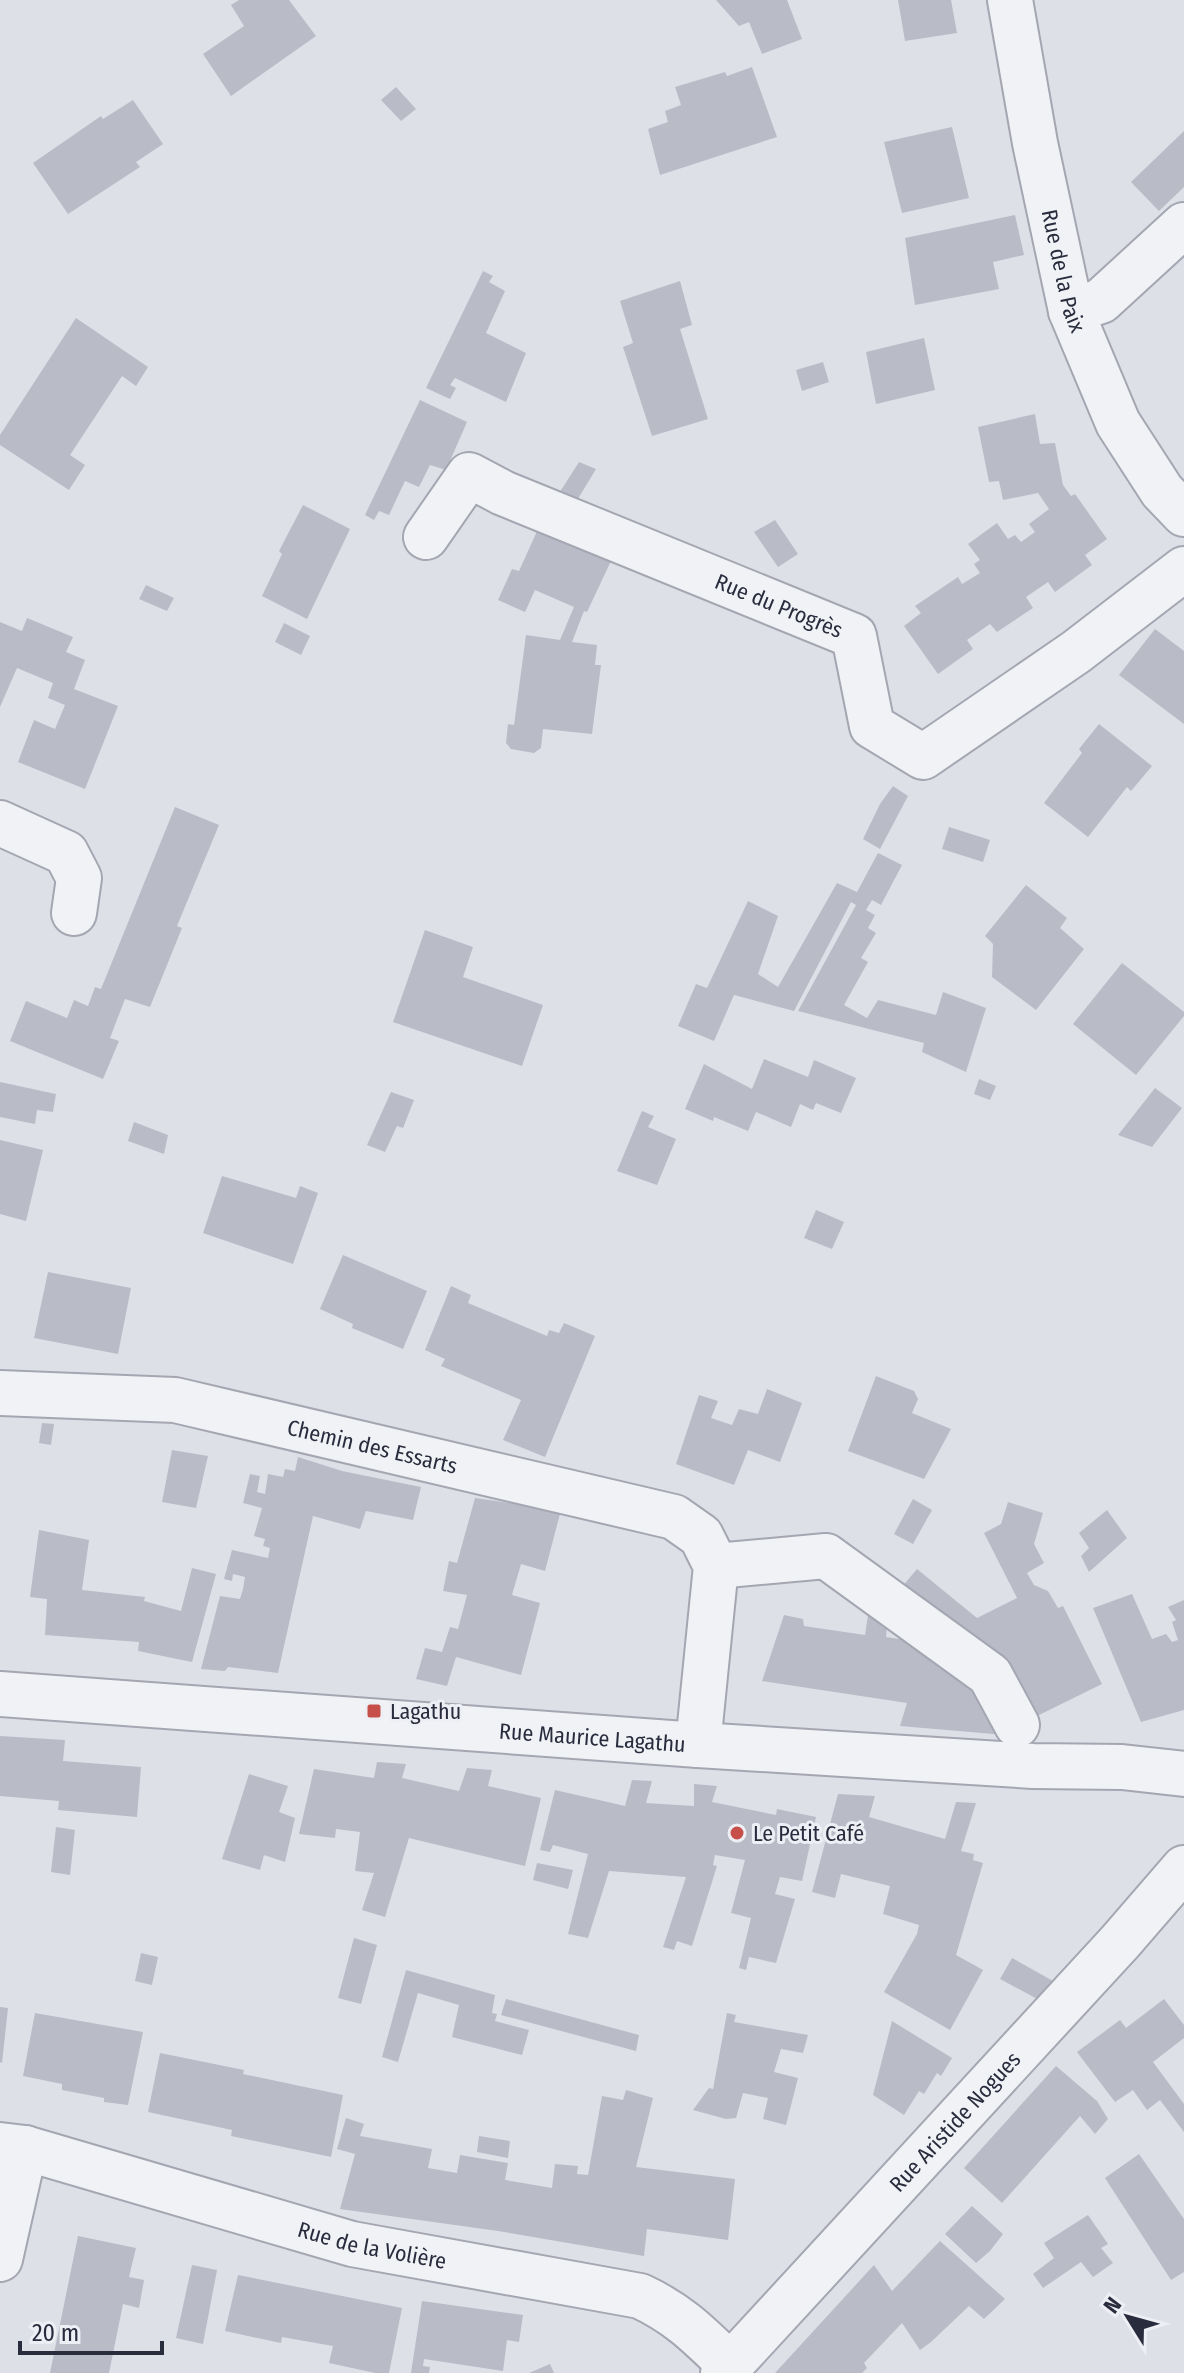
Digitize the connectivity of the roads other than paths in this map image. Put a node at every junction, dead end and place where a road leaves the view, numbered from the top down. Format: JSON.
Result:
{"nodes":[{"id":1,"x":1010,"y":0,"type":"edge"},
{"id":2,"x":1184,"y":225,"type":"edge"},
{"id":3,"x":1071,"y":311,"type":"junction"},
{"id":4,"x":1184,"y":514,"type":"edge"},
{"id":5,"x":426,"y":537,"type":"dead end"},
{"id":6,"x":1184,"y":569,"type":"edge"},
{"id":7,"x":0,"y":823,"type":"edge"},
{"id":8,"x":74,"y":913,"type":"dead end"},
{"id":9,"x":0,"y":1393,"type":"edge"},
{"id":10,"x":716,"y":1566,"type":"junction"},
{"id":11,"x":0,"y":1694,"type":"edge"},
{"id":12,"x":1017,"y":1725,"type":"dead end"},
{"id":13,"x":698,"y":1745,"type":"junction"},
{"id":14,"x":1184,"y":1774,"type":"edge"},
{"id":15,"x":1184,"y":1868,"type":"edge"},
{"id":16,"x":12,"y":2146,"type":"edge"},
{"id":17,"x":0,"y":2259,"type":"edge"},
{"id":18,"x":727,"y":2369,"type":"edge"}],
"edges":[{"from":1,"to":3,"type":"street","name":"Rue de la Paix"},
{"from":2,"to":3,"type":"street"},
{"from":3,"to":4,"type":"street","name":"Rue de la Paix"},
{"from":5,"to":6,"type":"street","name":"Rue du Progrès"},
{"from":7,"to":8,"type":"street"},
{"from":9,"to":10,"type":"street","name":"Chemin des Essarts"},
{"from":10,"to":12,"type":"street"},
{"from":10,"to":13,"type":"street"},
{"from":11,"to":13,"type":"street","name":"Rue Maurice Lagathu"},
{"from":13,"to":14,"type":"street","name":"Rue Maurice Lagathu"},
{"from":15,"to":18,"type":"street","name":"Rue Aristide Nogues"},
{"from":16,"to":17,"type":"street"},
{"from":16,"to":18,"type":"street","name":"Rue de la Volière"}]}
